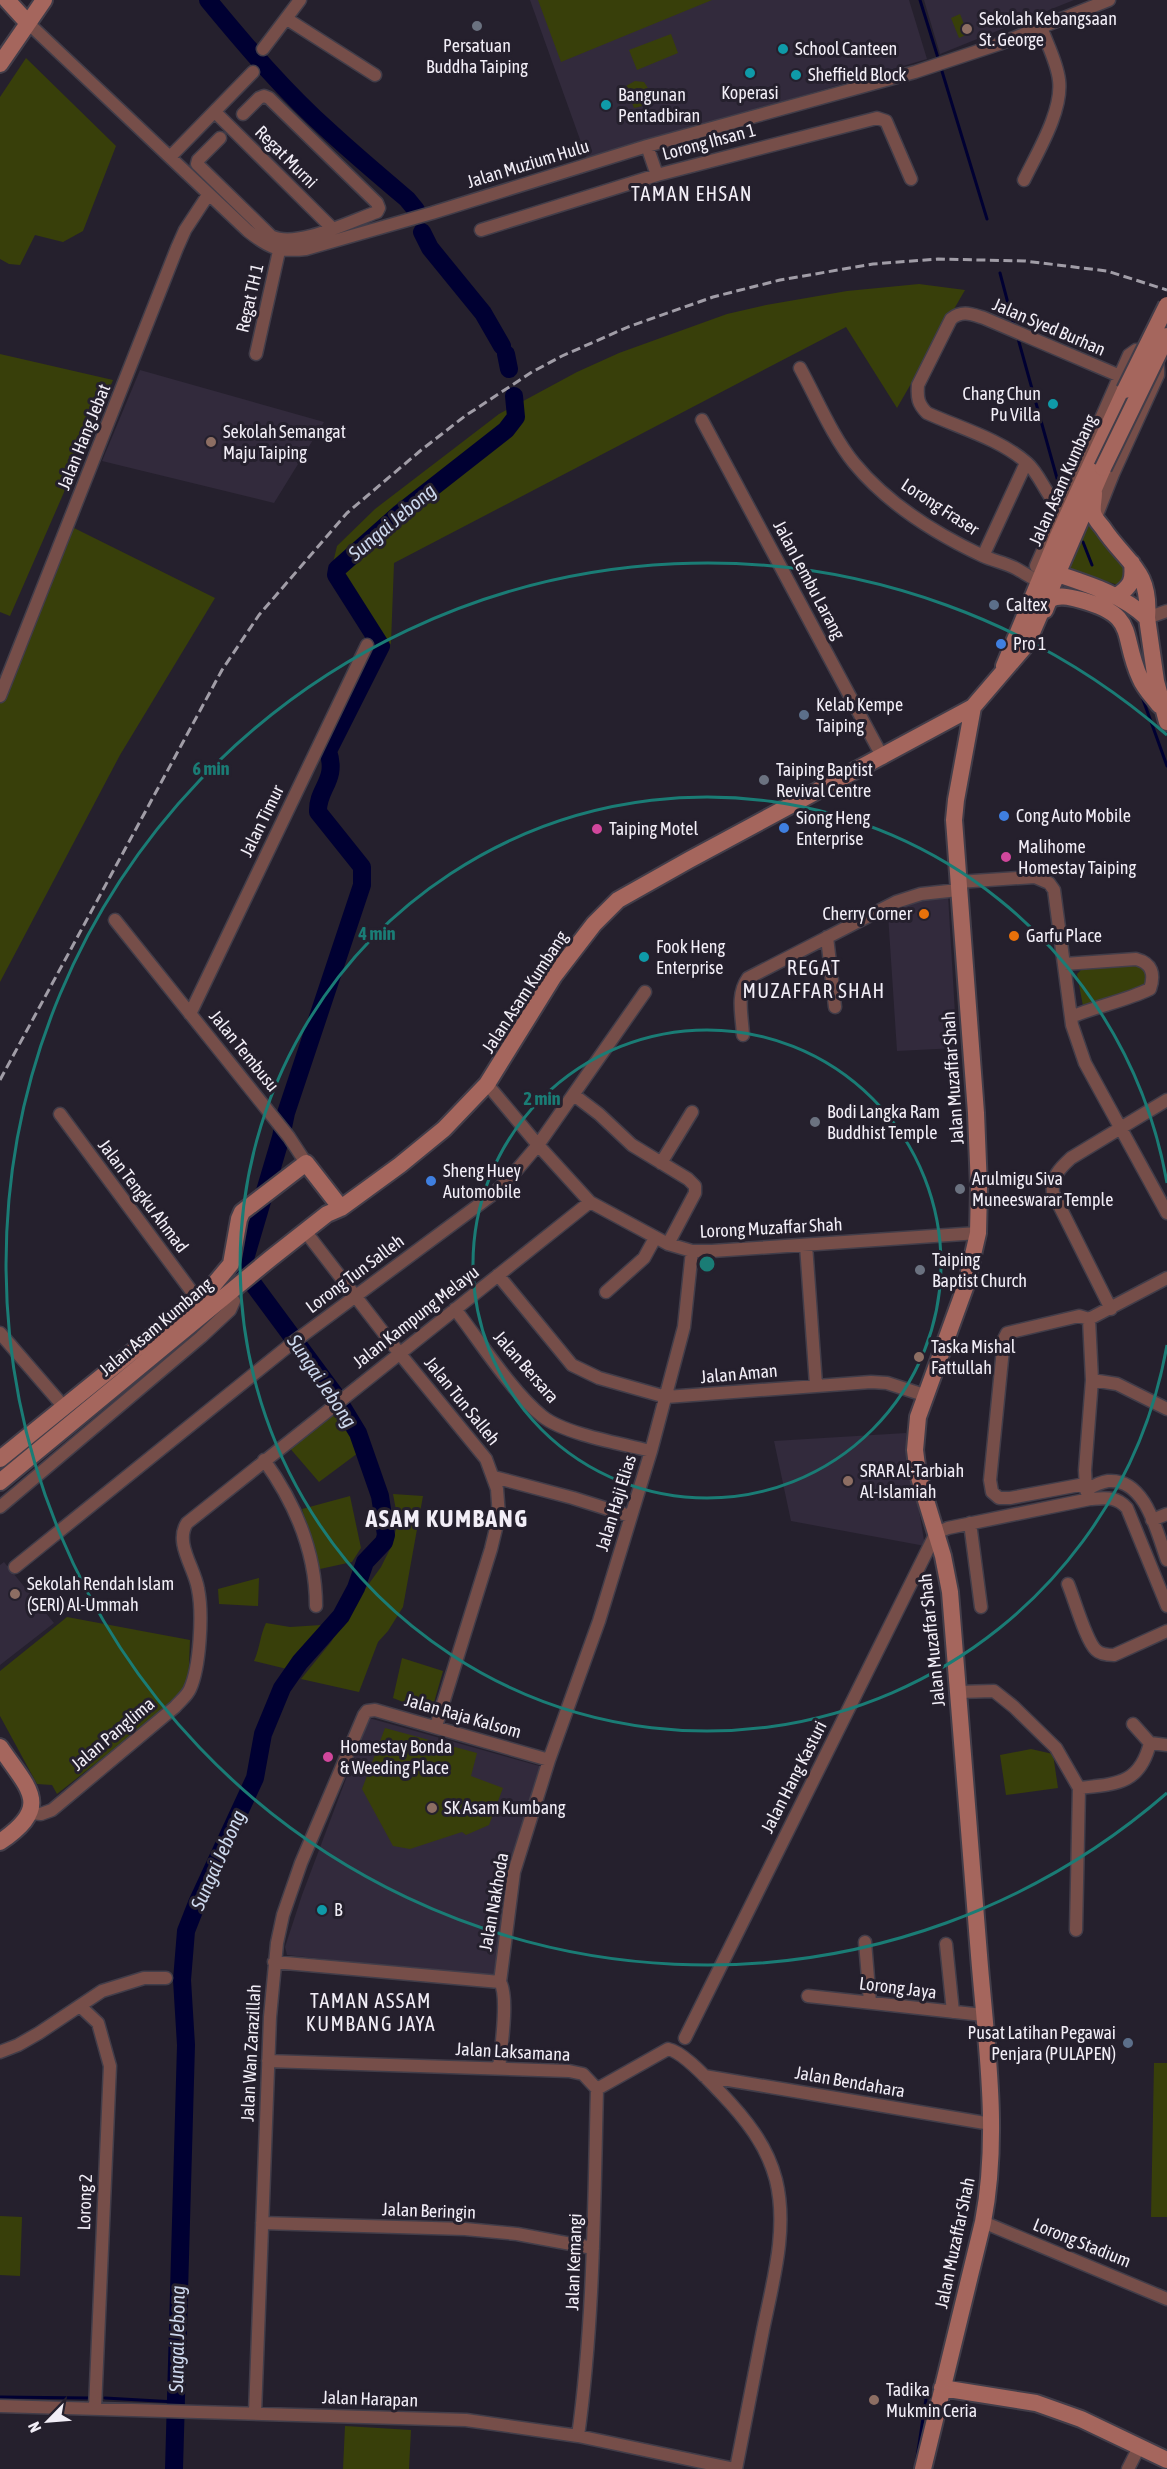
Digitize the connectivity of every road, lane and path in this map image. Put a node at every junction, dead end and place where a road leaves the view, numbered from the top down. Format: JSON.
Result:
{"nodes":[{"id":1,"x":7,"y":0,"type":"edge"},
{"id":2,"x":44,"y":0,"type":"edge"},
{"id":3,"x":300,"y":0,"type":"edge"},
{"id":4,"x":1109,"y":0,"type":"edge"},
{"id":5,"x":287,"y":19,"type":"junction"},
{"id":6,"x":27,"y":22,"type":"junction"},
{"id":7,"x":1041,"y":27,"type":"junction"},
{"id":8,"x":263,"y":49,"type":"dead end"},
{"id":9,"x":0,"y":64,"type":"edge"},
{"id":10,"x":253,"y":72,"type":"dead end"},
{"id":11,"x":375,"y":75,"type":"dead end"},
{"id":12,"x":215,"y":112,"type":"junction"},
{"id":13,"x":243,"y":114,"type":"dead end"},
{"id":14,"x":220,"y":138,"type":"dead end"},
{"id":15,"x":647,"y":146,"type":"junction"},
{"id":16,"x":170,"y":157,"type":"junction"},
{"id":17,"x":657,"y":175,"type":"junction"},
{"id":18,"x":911,"y":179,"type":"dead end"},
{"id":19,"x":1024,"y":180,"type":"dead end"},
{"id":20,"x":208,"y":195,"type":"junction"},
{"id":21,"x":332,"y":228,"type":"junction"},
{"id":22,"x":481,"y":230,"type":"dead end"},
{"id":23,"x":279,"y":250,"type":"junction"},
{"id":24,"x":1167,"y":305,"type":"edge"},
{"id":25,"x":1167,"y":336,"type":"edge"},
{"id":26,"x":256,"y":354,"type":"dead end"},
{"id":27,"x":800,"y":368,"type":"dead end"},
{"id":28,"x":1123,"y":383,"type":"junction"},
{"id":29,"x":702,"y":420,"type":"dead end"},
{"id":30,"x":1026,"y":463,"type":"junction"},
{"id":31,"x":1086,"y":494,"type":"junction"},
{"id":32,"x":1096,"y":518,"type":"junction"},
{"id":33,"x":1067,"y":519,"type":"junction"},
{"id":34,"x":983,"y":556,"type":"junction"},
{"id":35,"x":1132,"y":563,"type":"junction"},
{"id":36,"x":1045,"y":576,"type":"junction"},
{"id":37,"x":1111,"y":605,"type":"junction"},
{"id":38,"x":1167,"y":611,"type":"edge"},
{"id":39,"x":1147,"y":618,"type":"junction"},
{"id":40,"x":1035,"y":621,"type":"junction"},
{"id":41,"x":367,"y":645,"type":"dead end"},
{"id":42,"x":1002,"y":673,"type":"junction"},
{"id":43,"x":0,"y":696,"type":"edge"},
{"id":44,"x":973,"y":707,"type":"junction"},
{"id":45,"x":1165,"y":717,"type":"edge"},
{"id":46,"x":882,"y":758,"type":"junction"},
{"id":47,"x":958,"y":886,"type":"junction"},
{"id":48,"x":115,"y":920,"type":"dead end"},
{"id":49,"x":827,"y":937,"type":"junction"},
{"id":50,"x":1064,"y":964,"type":"junction"},
{"id":51,"x":645,"y":992,"type":"dead end"},
{"id":52,"x":834,"y":1007,"type":"dead end"},
{"id":53,"x":190,"y":1014,"type":"junction"},
{"id":54,"x":1071,"y":1017,"type":"junction"},
{"id":55,"x":743,"y":1035,"type":"dead end"},
{"id":56,"x":487,"y":1084,"type":"junction"},
{"id":57,"x":574,"y":1095,"type":"junction"},
{"id":58,"x":1167,"y":1100,"type":"edge"},
{"id":59,"x":692,"y":1112,"type":"dead end"},
{"id":60,"x":60,"y":1114,"type":"dead end"},
{"id":61,"x":1120,"y":1127,"type":"junction"},
{"id":62,"x":538,"y":1145,"type":"junction"},
{"id":63,"x":306,"y":1163,"type":"junction"},
{"id":64,"x":661,"y":1163,"type":"junction"},
{"id":65,"x":590,"y":1202,"type":"junction"},
{"id":66,"x":341,"y":1208,"type":"junction"},
{"id":67,"x":1167,"y":1213,"type":"edge"},
{"id":68,"x":978,"y":1233,"type":"junction"},
{"id":69,"x":308,"y":1235,"type":"junction"},
{"id":70,"x":656,"y":1238,"type":"junction"},
{"id":71,"x":668,"y":1244,"type":"junction"},
{"id":72,"x":806,"y":1245,"type":"junction"},
{"id":73,"x":692,"y":1251,"type":"junction"},
{"id":74,"x":498,"y":1275,"type":"junction"},
{"id":75,"x":1167,"y":1278,"type":"edge"},
{"id":76,"x":239,"y":1292,"type":"junction"},
{"id":77,"x":606,"y":1292,"type":"dead end"},
{"id":78,"x":356,"y":1296,"type":"junction"},
{"id":79,"x":198,"y":1300,"type":"junction"},
{"id":80,"x":455,"y":1309,"type":"junction"},
{"id":81,"x":1111,"y":1309,"type":"junction"},
{"id":82,"x":1089,"y":1319,"type":"junction"},
{"id":83,"x":198,"y":1324,"type":"junction"},
{"id":84,"x":0,"y":1333,"type":"edge"},
{"id":85,"x":400,"y":1353,"type":"junction"},
{"id":86,"x":1092,"y":1380,"type":"junction"},
{"id":87,"x":816,"y":1385,"type":"junction"},
{"id":88,"x":924,"y":1395,"type":"junction"},
{"id":89,"x":666,"y":1397,"type":"junction"},
{"id":90,"x":64,"y":1407,"type":"junction"},
{"id":91,"x":1167,"y":1408,"type":"edge"},
{"id":92,"x":651,"y":1451,"type":"junction"},
{"id":93,"x":0,"y":1459,"type":"edge"},
{"id":94,"x":264,"y":1460,"type":"junction"},
{"id":95,"x":494,"y":1476,"type":"junction"},
{"id":96,"x":0,"y":1482,"type":"edge"},
{"id":97,"x":1087,"y":1491,"type":"junction"},
{"id":98,"x":0,"y":1495,"type":"edge"},
{"id":99,"x":0,"y":1507,"type":"edge"},
{"id":100,"x":1167,"y":1514,"type":"edge"},
{"id":101,"x":630,"y":1516,"type":"junction"},
{"id":102,"x":1152,"y":1520,"type":"junction"},
{"id":103,"x":970,"y":1523,"type":"junction"},
{"id":104,"x":936,"y":1533,"type":"junction"},
{"id":105,"x":1167,"y":1560,"type":"edge"},
{"id":106,"x":15,"y":1567,"type":"dead end"},
{"id":107,"x":1068,"y":1584,"type":"dead end"},
{"id":108,"x":316,"y":1606,"type":"dead end"},
{"id":109,"x":1167,"y":1606,"type":"edge"},
{"id":110,"x":981,"y":1607,"type":"dead end"},
{"id":111,"x":1167,"y":1631,"type":"edge"},
{"id":112,"x":196,"y":1661,"type":"joint"},
{"id":113,"x":957,"y":1692,"type":"junction"},
{"id":114,"x":367,"y":1711,"type":"joint"},
{"id":115,"x":1133,"y":1725,"type":"dead end"},
{"id":116,"x":436,"y":1726,"type":"junction"},
{"id":117,"x":1150,"y":1743,"type":"junction"},
{"id":118,"x":1167,"y":1744,"type":"edge"},
{"id":119,"x":0,"y":1747,"type":"edge"},
{"id":120,"x":549,"y":1760,"type":"junction"},
{"id":121,"x":1079,"y":1788,"type":"junction"},
{"id":122,"x":31,"y":1813,"type":"junction"},
{"id":123,"x":0,"y":1842,"type":"edge"},
{"id":124,"x":1076,"y":1930,"type":"dead end"},
{"id":125,"x":865,"y":1942,"type":"dead end"},
{"id":126,"x":946,"y":1944,"type":"dead end"},
{"id":127,"x":274,"y":1962,"type":"junction"},
{"id":128,"x":166,"y":1978,"type":"dead end"},
{"id":129,"x":500,"y":1982,"type":"junction"},
{"id":130,"x":808,"y":1996,"type":"dead end"},
{"id":131,"x":870,"y":2002,"type":"junction"},
{"id":132,"x":81,"y":2007,"type":"junction"},
{"id":133,"x":953,"y":2012,"type":"junction"},
{"id":134,"x":983,"y":2015,"type":"junction"},
{"id":135,"x":685,"y":2038,"type":"junction"},
{"id":136,"x":668,"y":2049,"type":"junction"},
{"id":137,"x":0,"y":2052,"type":"edge"},
{"id":138,"x":685,"y":2059,"type":"junction"},
{"id":139,"x":268,"y":2061,"type":"junction"},
{"id":140,"x":500,"y":2068,"type":"junction"},
{"id":141,"x":704,"y":2076,"type":"junction"},
{"id":142,"x":597,"y":2089,"type":"junction"},
{"id":143,"x":991,"y":2124,"type":"junction"},
{"id":144,"x":983,"y":2222,"type":"junction"},
{"id":145,"x":262,"y":2223,"type":"junction"},
{"id":146,"x":593,"y":2248,"type":"junction"},
{"id":147,"x":1167,"y":2299,"type":"edge"},
{"id":148,"x":942,"y":2388,"type":"junction"},
{"id":149,"x":0,"y":2406,"type":"edge"},
{"id":150,"x":95,"y":2408,"type":"junction"},
{"id":151,"x":255,"y":2414,"type":"junction"},
{"id":152,"x":578,"y":2436,"type":"junction"},
{"id":153,"x":1139,"y":2447,"type":"junction"},
{"id":154,"x":1167,"y":2460,"type":"edge"},
{"id":155,"x":924,"y":2464,"type":"edge"},
{"id":156,"x":736,"y":2469,"type":"edge"},
{"id":157,"x":1128,"y":2469,"type":"edge"}],
"edges":[{"from":1,"to":6,"type":"main road"},
{"from":2,"to":6,"type":"main road"},
{"from":3,"to":5,"type":"street"},
{"from":4,"to":7,"type":"street","name":"Jalan Muzium Hulu"},
{"from":5,"to":8,"type":"street"},
{"from":5,"to":11,"type":"street"},
{"from":6,"to":9,"type":"main road"},
{"from":6,"to":16,"type":"street"},
{"from":7,"to":15,"type":"street","name":"Jalan Muzium Hulu"},
{"from":7,"to":19,"type":"street"},
{"from":10,"to":12,"type":"street"},
{"from":12,"to":16,"type":"street"},
{"from":12,"to":21,"type":"street","name":"Regat Murni"},
{"from":13,"to":21,"type":"street"},
{"from":14,"to":21,"type":"street"},
{"from":15,"to":17,"type":"street"},
{"from":15,"to":23,"type":"street","name":"Jalan Muzium Hulu"},
{"from":16,"to":20,"type":"street"},
{"from":17,"to":18,"type":"street","name":"Lorong Ihsan 1"},
{"from":17,"to":22,"type":"street","name":"Lorong Ihsan 1"},
{"from":20,"to":23,"type":"street"},
{"from":20,"to":43,"type":"street","name":"Jalan Hang Jebat"},
{"from":23,"to":26,"type":"street","name":"Regat TH 1"},
{"from":24,"to":28,"type":"main road","name":"Jalan Asam Kumbang","bridge":true},
{"from":25,"to":31,"type":"main road","name":"Jalan Asam Kumbang","bridge":true},
{"from":27,"to":34,"type":"street","name":"Lorong Fraser"},
{"from":28,"to":30,"type":"street","name":"Jalan Syed Burhan"},
{"from":28,"to":31,"type":"main road","name":"Jalan Asam Kumbang"},
{"from":28,"to":32,"type":"street"},
{"from":28,"to":33,"type":"street"},
{"from":29,"to":46,"type":"street","name":"Jalan Lembu Larang"},
{"from":30,"to":33,"type":"street","name":"Jalan Syed Burhan"},
{"from":30,"to":34,"type":"street"},
{"from":31,"to":32,"type":"main road"},
{"from":31,"to":33,"type":"main road","name":"Jalan Asam Kumbang"},
{"from":32,"to":35,"type":"main road"},
{"from":33,"to":36,"type":"main road","name":"Jalan Asam Kumbang"},
{"from":33,"to":36,"type":"street"},
{"from":34,"to":36,"type":"street","name":"Lorong Fraser"},
{"from":35,"to":37,"type":"main road"},
{"from":35,"to":39,"type":"main road"},
{"from":36,"to":37,"type":"main road"},
{"from":36,"to":40,"type":"main road","name":"Jalan Asam Kumbang"},
{"from":36,"to":42,"type":"main road","name":"Jalan Asam Kumbang"},
{"from":37,"to":39,"type":"main road"},
{"from":37,"to":40,"type":"main road"},
{"from":37,"to":45,"type":"main road"},
{"from":38,"to":39,"type":"street"},
{"from":39,"to":45,"type":"main road"},
{"from":40,"to":42,"type":"main road","name":"Jalan Asam Kumbang"},
{"from":41,"to":53,"type":"street","name":"Jalan Timur"},
{"from":42,"to":44,"type":"main road","name":"Jalan Asam Kumbang"},
{"from":44,"to":46,"type":"main road","name":"Jalan Asam Kumbang"},
{"from":44,"to":47,"type":"main road","name":"Jalan Muzaffar Shah"},
{"from":46,"to":56,"type":"main road","name":"Jalan Asam Kumbang"},
{"from":47,"to":49,"type":"street"},
{"from":47,"to":50,"type":"street"},
{"from":47,"to":68,"type":"main road","name":"Jalan Muzaffar Shah"},
{"from":48,"to":53,"type":"street","name":"Jalan Tembusu"},
{"from":49,"to":52,"type":"street"},
{"from":49,"to":55,"type":"street"},
{"from":50,"to":54,"type":"street"},
{"from":50,"to":54,"type":"street"},
{"from":51,"to":57,"type":"street","name":"Lorong Tun Salleh"},
{"from":53,"to":63,"type":"street","name":"Jalan Tembusu"},
{"from":54,"to":61,"type":"street"},
{"from":56,"to":62,"type":"street","name":"Lorong Muzaffar Shah"},
{"from":56,"to":66,"type":"main road","name":"Jalan Asam Kumbang"},
{"from":57,"to":62,"type":"street","name":"Lorong Tun Salleh"},
{"from":57,"to":64,"type":"street"},
{"from":58,"to":61,"type":"street"},
{"from":59,"to":64,"type":"street"},
{"from":60,"to":79,"type":"street","name":"Jalan Tengku Ahmad"},
{"from":61,"to":67,"type":"street"},
{"from":61,"to":81,"type":"street"},
{"from":62,"to":65,"type":"street","name":"Lorong Muzaffar Shah"},
{"from":62,"to":78,"type":"street","name":"Lorong Tun Salleh"},
{"from":63,"to":66,"type":"main road","name":"Jalan Tembusu"},
{"from":63,"to":79,"type":"main road","name":"Jalan Asam Kumbang"},
{"from":64,"to":71,"type":"street"},
{"from":65,"to":70,"type":"street","name":"Lorong Muzaffar Shah"},
{"from":65,"to":74,"type":"street","name":"Jalan Kampung Melayu"},
{"from":66,"to":69,"type":"main road","name":"Jalan Asam Kumbang"},
{"from":68,"to":72,"type":"street","name":"Lorong Muzaffar Shah"},
{"from":68,"to":88,"type":"main road","name":"Jalan Muzaffar Shah"},
{"from":69,"to":76,"type":"main road","name":"Jalan Asam Kumbang"},
{"from":69,"to":78,"type":"street","name":"Jalan Tun Salleh"},
{"from":70,"to":71,"type":"street","name":"Lorong Muzaffar Shah"},
{"from":70,"to":77,"type":"street"},
{"from":71,"to":73,"type":"street","name":"Lorong Muzaffar Shah"},
{"from":72,"to":73,"type":"street","name":"Lorong Muzaffar Shah"},
{"from":72,"to":87,"type":"street"},
{"from":73,"to":89,"type":"street","name":"Jalan Haji Elias"},
{"from":74,"to":80,"type":"street","name":"Jalan Kampung Melayu"},
{"from":74,"to":89,"type":"street","name":"Jalan Aman"},
{"from":75,"to":81,"type":"street"},
{"from":76,"to":83,"type":"main road","name":"Jalan Asam Kumbang"},
{"from":76,"to":99,"type":"street","name":"Jalan Asam Kumbang"},
{"from":78,"to":85,"type":"street","name":"Jalan Tun Salleh"},
{"from":78,"to":106,"type":"street","name":"Lorong Tun Salleh"},
{"from":79,"to":90,"type":"main road","name":"Jalan Asam Kumbang"},
{"from":80,"to":85,"type":"street","name":"Jalan Kampung Melayu"},
{"from":80,"to":92,"type":"street","name":"Jalan Bersara"},
{"from":81,"to":82,"type":"street"},
{"from":82,"to":86,"type":"street"},
{"from":82,"to":97,"type":"street"},
{"from":83,"to":96,"type":"main road","name":"Jalan Asam Kumbang"},
{"from":83,"to":98,"type":"main road","name":"Jalan Asam Kumbang"},
{"from":84,"to":90,"type":"street"},
{"from":85,"to":94,"type":"street","name":"Jalan Kampung Melayu"},
{"from":85,"to":95,"type":"street","name":"Jalan Tun Salleh"},
{"from":86,"to":91,"type":"street"},
{"from":86,"to":97,"type":"street"},
{"from":87,"to":88,"type":"street","name":"Jalan Aman"},
{"from":87,"to":89,"type":"street","name":"Jalan Aman"},
{"from":88,"to":104,"type":"main road","name":"Jalan Muzaffar Shah"},
{"from":89,"to":92,"type":"street","name":"Jalan Haji Elias"},
{"from":90,"to":93,"type":"main road","name":"Jalan Asam Kumbang"},
{"from":92,"to":101,"type":"street","name":"Jalan Haji Elias"},
{"from":94,"to":108,"type":"street"},
{"from":94,"to":112,"type":"street","name":"Jalan Kampung Melayu"},
{"from":95,"to":101,"type":"street"},
{"from":95,"to":116,"type":"street","name":"Jalan Tun Salleh"},
{"from":97,"to":102,"type":"street"},
{"from":97,"to":103,"type":"street"},
{"from":97,"to":109,"type":"street"},
{"from":100,"to":102,"type":"street"},
{"from":101,"to":120,"type":"street","name":"Jalan Haji Elias"},
{"from":102,"to":105,"type":"street"},
{"from":103,"to":104,"type":"street"},
{"from":103,"to":110,"type":"street"},
{"from":104,"to":113,"type":"main road","name":"Jalan Muzaffar Shah"},
{"from":104,"to":135,"type":"street","name":"Jalan Hang Kasturi"},
{"from":107,"to":111,"type":"street"},
{"from":112,"to":122,"type":"street","name":"Jalan Panglima"},
{"from":113,"to":121,"type":"street"},
{"from":113,"to":134,"type":"main road","name":"Jalan Muzaffar Shah"},
{"from":114,"to":116,"type":"street","name":"Jalan Raja Kalsom"},
{"from":114,"to":127,"type":"street","name":"Jalan Wan Zarazillah"},
{"from":115,"to":117,"type":"street"},
{"from":116,"to":120,"type":"street","name":"Jalan Raja Kalsom"},
{"from":117,"to":118,"type":"street"},
{"from":117,"to":121,"type":"street"},
{"from":119,"to":122,"type":"main road"},
{"from":120,"to":129,"type":"street","name":"Jalan Nakhoda"},
{"from":121,"to":124,"type":"street"},
{"from":122,"to":123,"type":"main road","name":"Jalan Panglima"},
{"from":125,"to":131,"type":"street"},
{"from":126,"to":133,"type":"street"},
{"from":127,"to":129,"type":"street"},
{"from":127,"to":139,"type":"street","name":"Jalan Wan Zarazillah"},
{"from":128,"to":132,"type":"street"},
{"from":129,"to":140,"type":"street","name":"Jalan Nakhoda"},
{"from":130,"to":131,"type":"street","name":"Lorong Jaya"},
{"from":131,"to":133,"type":"street","name":"Lorong Jaya"},
{"from":132,"to":137,"type":"street"},
{"from":132,"to":150,"type":"street","name":"Lorong 2"},
{"from":133,"to":134,"type":"street","name":"Lorong Jaya"},
{"from":134,"to":143,"type":"main road","name":"Jalan Muzaffar Shah"},
{"from":135,"to":136,"type":"street"},
{"from":135,"to":138,"type":"street"},
{"from":136,"to":138,"type":"street"},
{"from":136,"to":142,"type":"street"},
{"from":138,"to":141,"type":"street"},
{"from":139,"to":140,"type":"street","name":"Jalan Laksamana"},
{"from":139,"to":145,"type":"street","name":"Jalan Wan Zarazillah"},
{"from":140,"to":142,"type":"street","name":"Jalan Laksamana"},
{"from":141,"to":143,"type":"street","name":"Jalan Bendahara"},
{"from":141,"to":156,"type":"street"},
{"from":142,"to":146,"type":"street","name":"Jalan Kemangi"},
{"from":143,"to":144,"type":"main road","name":"Jalan Muzaffar Shah"},
{"from":144,"to":147,"type":"street","name":"Lorong Stadium"},
{"from":144,"to":148,"type":"main road","name":"Jalan Muzaffar Shah"},
{"from":145,"to":146,"type":"street","name":"Jalan Beringin"},
{"from":145,"to":151,"type":"street","name":"Jalan Wan Zarazillah"},
{"from":146,"to":152,"type":"street","name":"Jalan Kemangi"},
{"from":148,"to":153,"type":"main road"},
{"from":148,"to":155,"type":"main road","name":"Jalan Muzaffar Shah"},
{"from":149,"to":150,"type":"street","name":"Jalan Harapan"},
{"from":150,"to":151,"type":"street","name":"Jalan Harapan"},
{"from":151,"to":152,"type":"street","name":"Jalan Harapan"},
{"from":152,"to":156,"type":"street","name":"Jalan Harapan"},
{"from":153,"to":154,"type":"main road"},
{"from":153,"to":157,"type":"street"}]}
